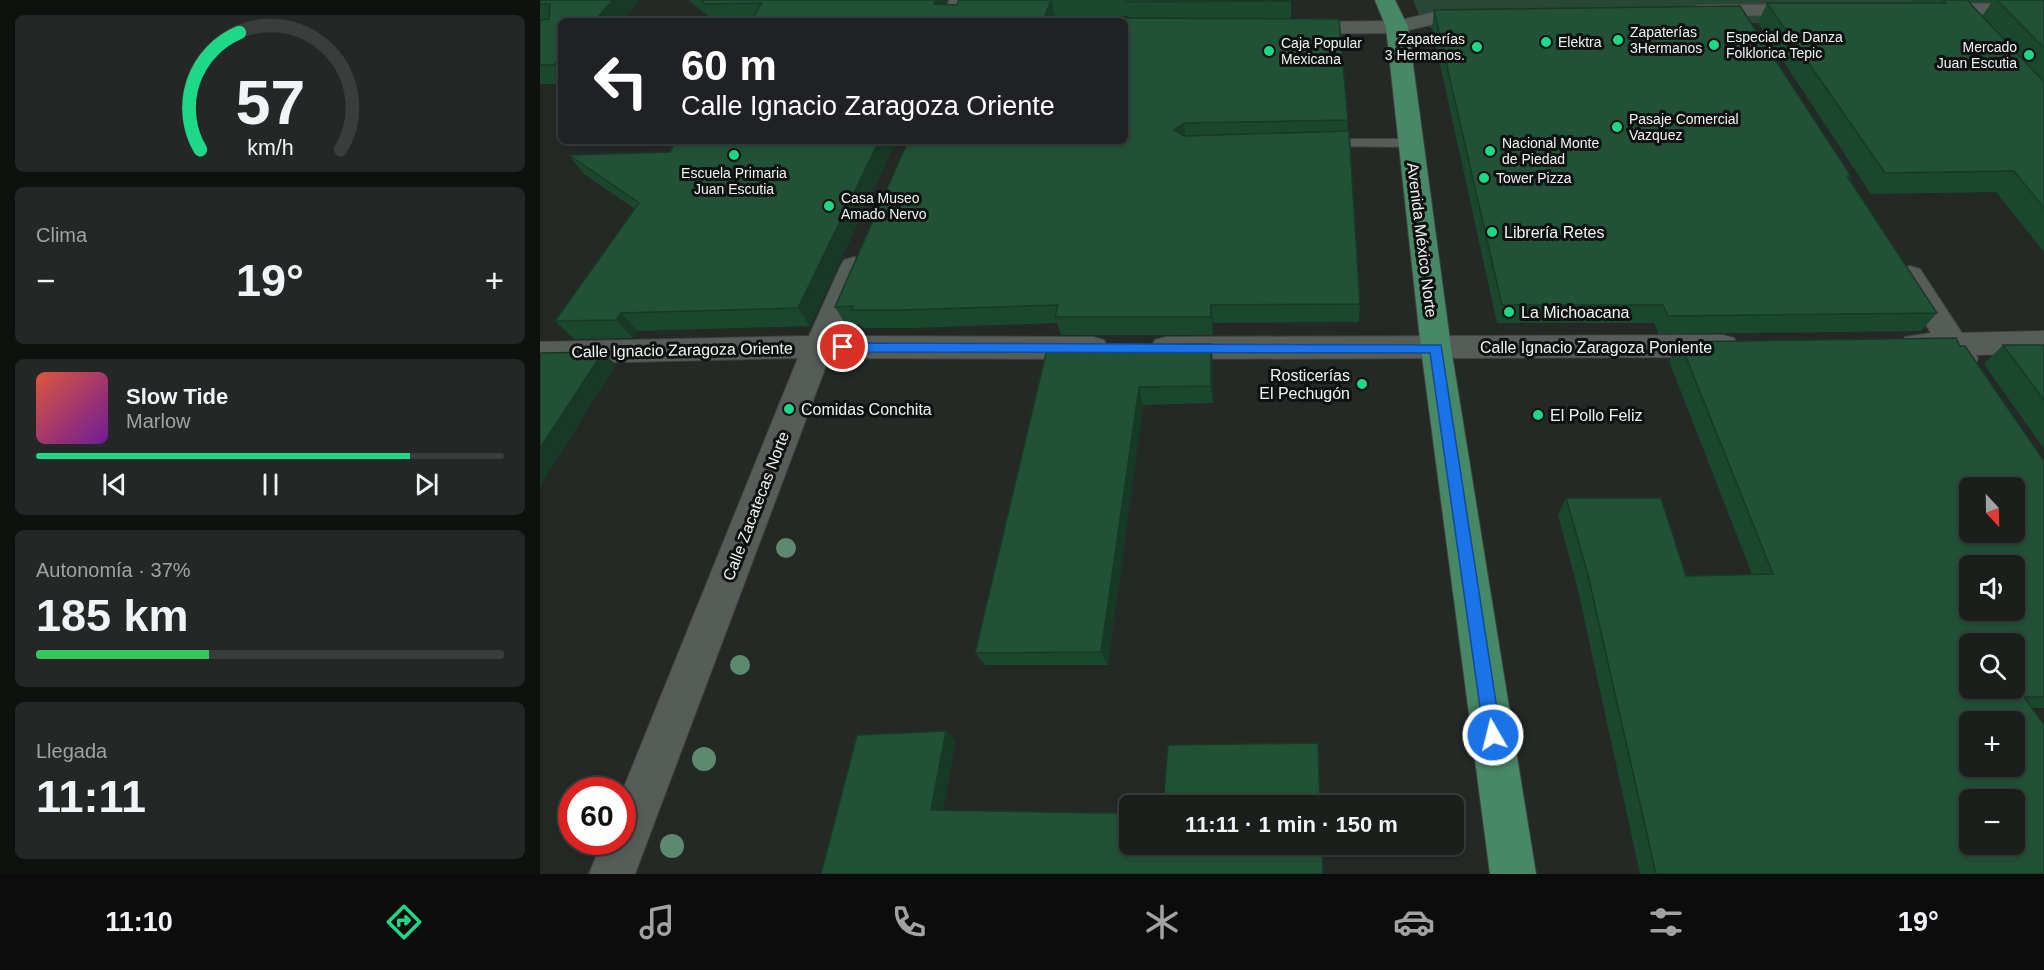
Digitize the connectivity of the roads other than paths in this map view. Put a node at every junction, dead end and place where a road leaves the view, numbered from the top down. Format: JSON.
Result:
{"nodes":[{"id":1,"x":959,"y":0,"type":"edge"},
{"id":2,"x":1385,"y":0,"type":"edge"},
{"id":3,"x":1828,"y":9,"type":"edge"},
{"id":4,"x":1906,"y":9,"type":"edge"},
{"id":5,"x":1958,"y":9,"type":"junction"},
{"id":6,"x":2044,"y":10,"type":"edge"},
{"id":7,"x":1676,"y":12,"type":"edge"},
{"id":8,"x":1739,"y":14,"type":"edge"},
{"id":9,"x":1498,"y":15,"type":"edge"},
{"id":10,"x":953,"y":18,"type":"edge"},
{"id":11,"x":1397,"y":27,"type":"junction"},
{"id":12,"x":1279,"y":28,"type":"edge"},
{"id":13,"x":1982,"y":34,"type":"edge"},
{"id":14,"x":1409,"y":143,"type":"junction"},
{"id":15,"x":1312,"y":144,"type":"edge"},
{"id":16,"x":867,"y":237,"type":"edge"},
{"id":17,"x":1897,"y":256,"type":"edge"},
{"id":18,"x":2044,"y":342,"type":"edge"},
{"id":19,"x":1893,"y":345,"type":"edge"},
{"id":20,"x":1952,"y":345,"type":"junction"},
{"id":21,"x":1752,"y":346,"type":"edge"},
{"id":22,"x":819,"y":348,"type":"junction"},
{"id":23,"x":1436,"y":348,"type":"junction"},
{"id":24,"x":540,"y":353,"type":"edge"},
{"id":25,"x":1979,"y":384,"type":"edge"},
{"id":26,"x":612,"y":874,"type":"edge"},
{"id":27,"x":1513,"y":874,"type":"edge"}],
"edges":[{"from":1,"to":10,"type":"street"},
{"from":2,"to":11,"type":"main road","name":"Avenida México Norte"},
{"from":3,"to":8,"type":"street"},
{"from":4,"to":5,"type":"street"},
{"from":5,"to":6,"type":"street"},
{"from":5,"to":13,"type":"street"},
{"from":7,"to":8,"type":"street"},
{"from":9,"to":11,"type":"street"},
{"from":11,"to":12,"type":"street"},
{"from":11,"to":14,"type":"main road","name":"Avenida México Norte"},
{"from":14,"to":15,"type":"lane"},
{"from":14,"to":23,"type":"main road","name":"Avenida México Norte"},
{"from":16,"to":22,"type":"street","name":"Calle Zacatecas Norte"},
{"from":17,"to":20,"type":"street"},
{"from":18,"to":20,"type":"street"},
{"from":19,"to":20,"type":"street"},
{"from":20,"to":25,"type":"street"},
{"from":21,"to":23,"type":"street","name":"Calle Ignacio Zaragoza Poniente"},
{"from":22,"to":23,"type":"street","name":"Calle Ignacio Zaragoza Oriente"},
{"from":22,"to":24,"type":"street","name":"Calle Ignacio Zaragoza Oriente"},
{"from":22,"to":26,"type":"street","name":"Calle Zacatecas Norte"},
{"from":23,"to":27,"type":"main road","name":"Avenida México Norte"}]}
